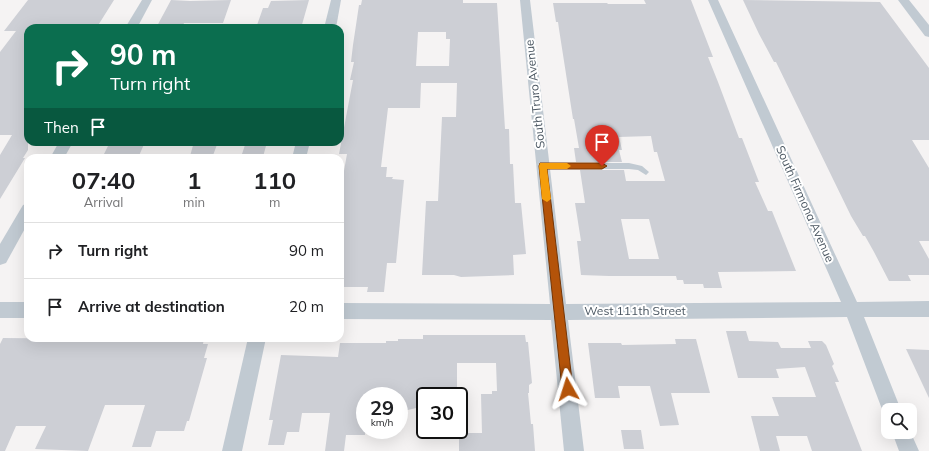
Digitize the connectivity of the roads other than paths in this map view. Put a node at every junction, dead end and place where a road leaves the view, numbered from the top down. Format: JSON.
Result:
{"nodes":[{"id":1,"x":147,"y":0,"type":"edge"},
{"id":2,"x":336,"y":0,"type":"edge"},
{"id":3,"x":525,"y":0,"type":"edge"},
{"id":4,"x":713,"y":0,"type":"edge"},
{"id":5,"x":904,"y":0,"type":"edge"},
{"id":6,"x":133,"y":24,"type":"edge"},
{"id":7,"x":331,"y":24,"type":"edge"},
{"id":8,"x":929,"y":33,"type":"edge"},
{"id":9,"x":543,"y":166,"type":"junction"},
{"id":10,"x":646,"y":172,"type":"dead end"},
{"id":11,"x":24,"y":216,"type":"edge"},
{"id":12,"x":0,"y":258,"type":"edge"},
{"id":13,"x":852,"y":309,"type":"junction"},
{"id":14,"x":929,"y":309,"type":"edge"},
{"id":15,"x":0,"y":310,"type":"edge"},
{"id":16,"x":24,"y":310,"type":"edge"},
{"id":17,"x":344,"y":311,"type":"edge"},
{"id":18,"x":559,"y":312,"type":"junction"},
{"id":19,"x":256,"y":342,"type":"edge"},
{"id":20,"x":889,"y":403,"type":"edge"},
{"id":21,"x":904,"y":439,"type":"edge"},
{"id":22,"x":232,"y":451,"type":"edge"},
{"id":23,"x":574,"y":451,"type":"edge"},
{"id":24,"x":909,"y":451,"type":"edge"}],
"edges":[{"from":1,"to":6,"type":"street"},
{"from":2,"to":7,"type":"street"},
{"from":3,"to":9,"type":"street","name":"South Truro Avenue"},
{"from":4,"to":13,"type":"street","name":"South Firmona Avenue"},
{"from":5,"to":8,"type":"street"},
{"from":9,"to":10,"type":"lane"},
{"from":9,"to":18,"type":"street","name":"South Truro Avenue"},
{"from":11,"to":12,"type":"street"},
{"from":13,"to":14,"type":"street","name":"West 111th Street"},
{"from":13,"to":18,"type":"street","name":"West 111th Street"},
{"from":13,"to":20,"type":"street","name":"South Firmona Avenue"},
{"from":15,"to":16,"type":"street"},
{"from":17,"to":18,"type":"street","name":"West 111th Street"},
{"from":18,"to":23,"type":"street","name":"South Truro Avenue"},
{"from":19,"to":22,"type":"street"},
{"from":21,"to":24,"type":"street"}]}
